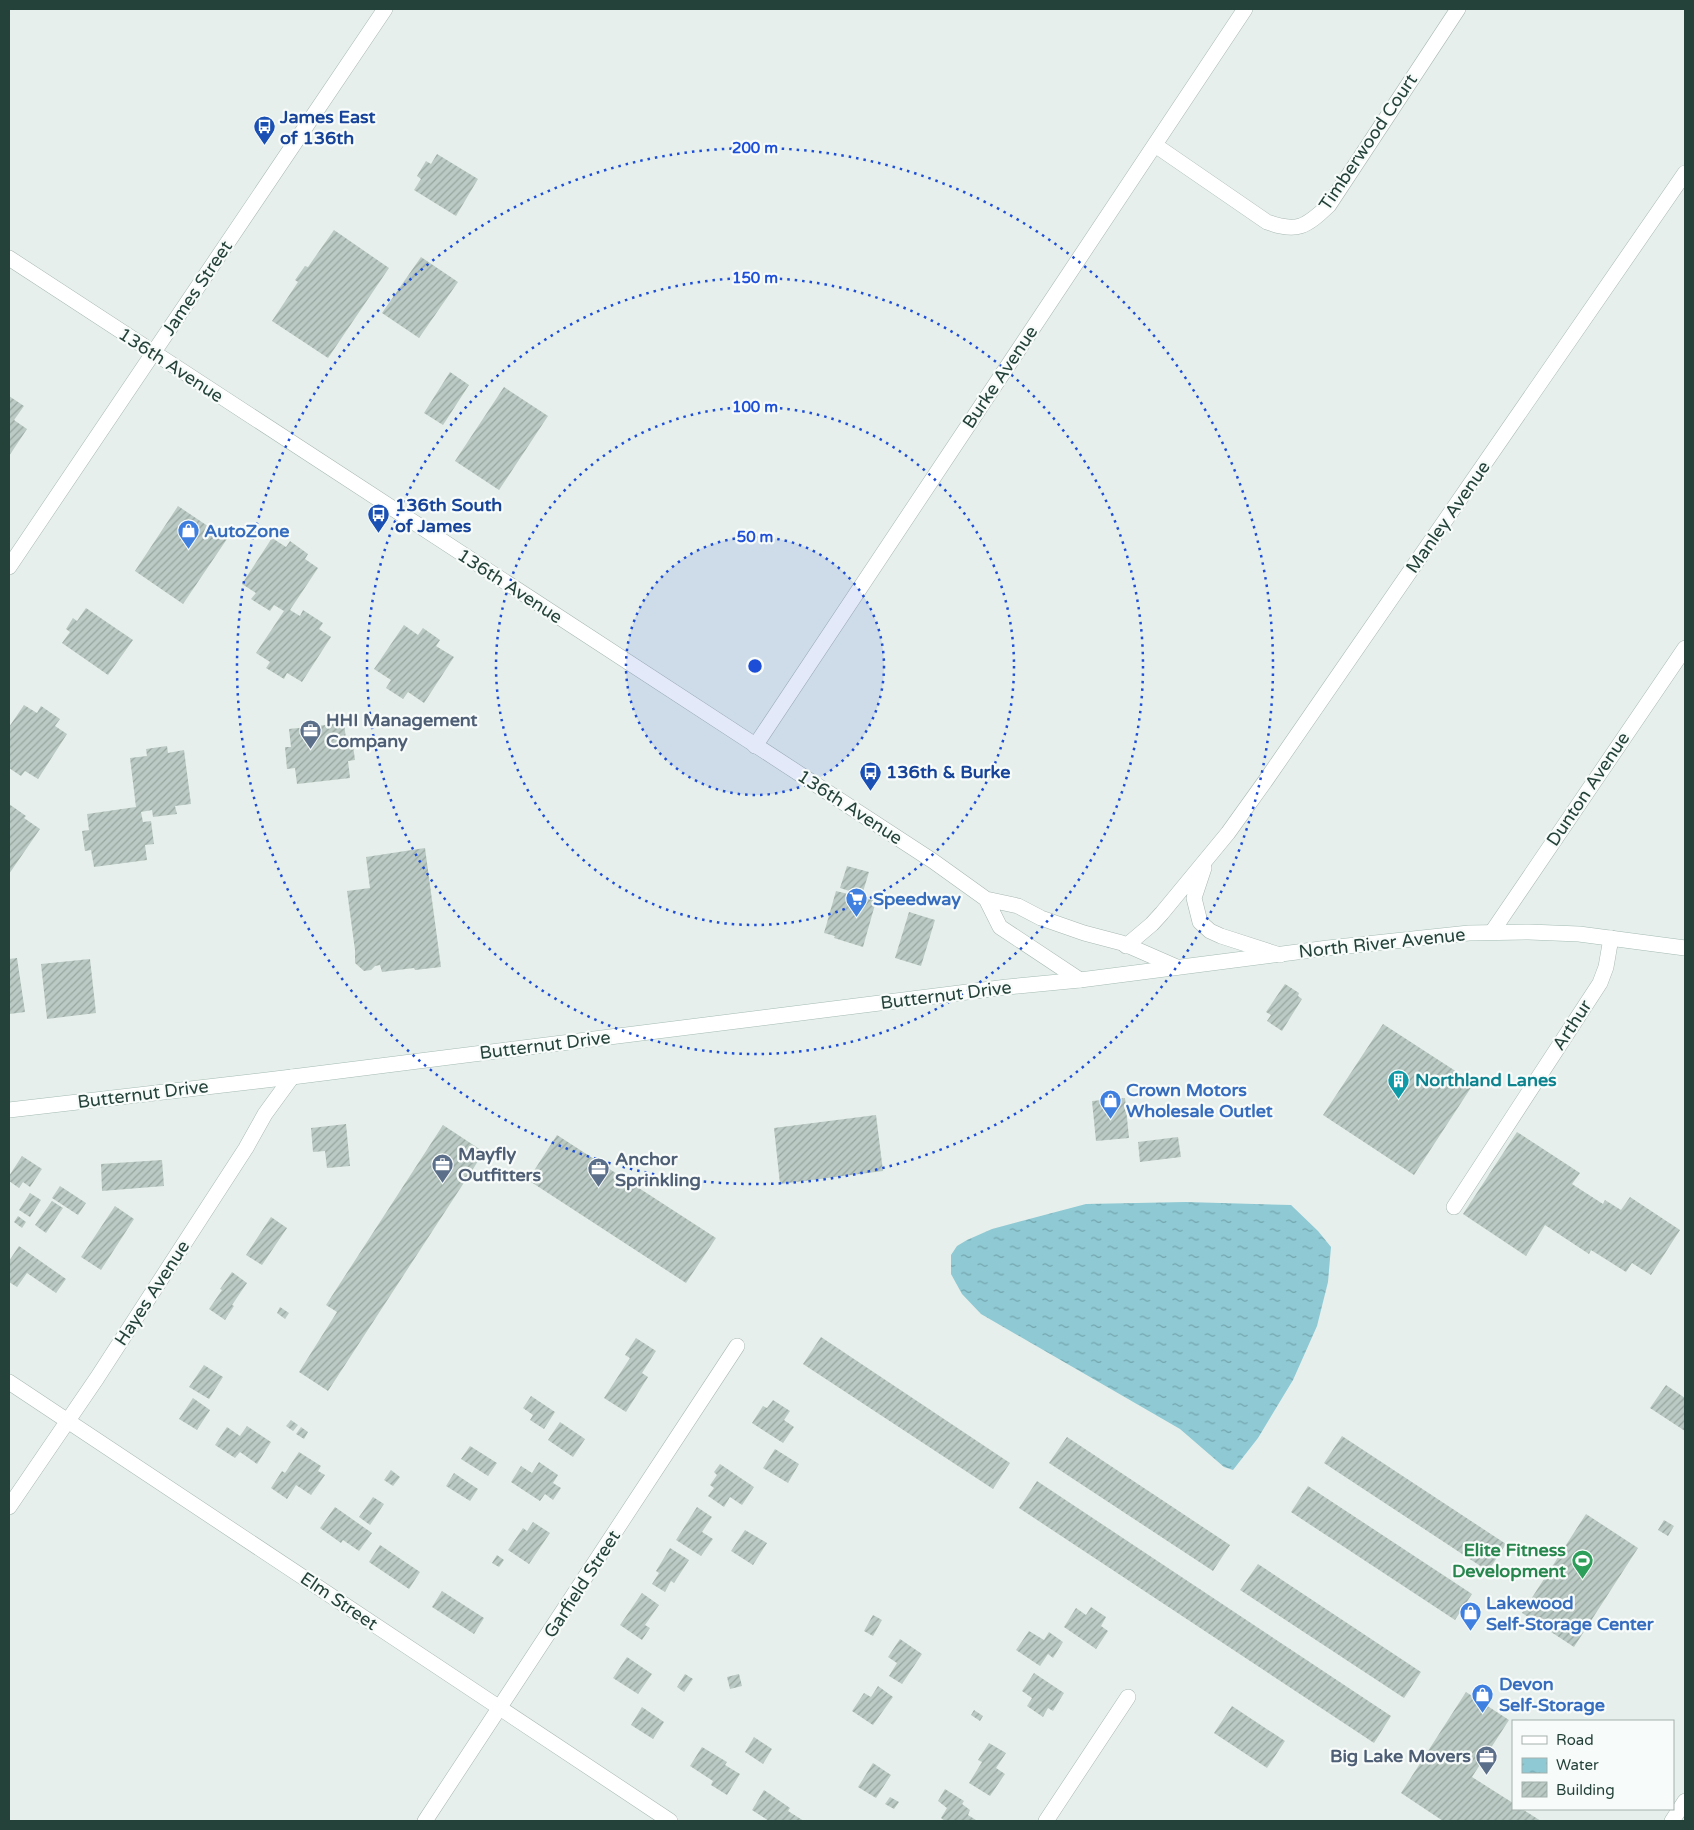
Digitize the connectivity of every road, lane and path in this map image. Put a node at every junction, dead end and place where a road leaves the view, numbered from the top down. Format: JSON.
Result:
{"nodes":[{"id":1,"x":385,"y":9,"type":"edge"},
{"id":2,"x":1245,"y":9,"type":"edge"},
{"id":3,"x":1458,"y":9,"type":"edge"},
{"id":4,"x":1155,"y":144,"type":"junction"},
{"id":5,"x":1685,"y":172,"type":"edge"},
{"id":6,"x":9,"y":258,"type":"edge"},
{"id":7,"x":154,"y":354,"type":"junction"},
{"id":8,"x":9,"y":567,"type":"edge"},
{"id":9,"x":1685,"y":648,"type":"edge"},
{"id":10,"x":755,"y":746,"type":"junction"},
{"id":11,"x":1207,"y":860,"type":"junction"},
{"id":12,"x":986,"y":899,"type":"junction"},
{"id":13,"x":1492,"y":932,"type":"junction"},
{"id":14,"x":1611,"y":938,"type":"junction"},
{"id":15,"x":1126,"y":946,"type":"junction"},
{"id":16,"x":1685,"y":948,"type":"edge"},
{"id":17,"x":1280,"y":955,"type":"junction"},
{"id":18,"x":1177,"y":967,"type":"junction"},
{"id":19,"x":1080,"y":980,"type":"junction"},
{"id":20,"x":292,"y":1077,"type":"junction"},
{"id":21,"x":9,"y":1110,"type":"edge"},
{"id":22,"x":1454,"y":1207,"type":"dead end"},
{"id":23,"x":737,"y":1346,"type":"dead end"},
{"id":24,"x":9,"y":1382,"type":"edge"},
{"id":25,"x":67,"y":1420,"type":"junction"},
{"id":26,"x":9,"y":1508,"type":"edge"},
{"id":27,"x":1128,"y":1697,"type":"dead end"},
{"id":28,"x":501,"y":1708,"type":"junction"},
{"id":29,"x":1685,"y":1801,"type":"edge"},
{"id":30,"x":425,"y":1821,"type":"edge"},
{"id":31,"x":670,"y":1821,"type":"edge"},
{"id":32,"x":1046,"y":1821,"type":"edge"},
{"id":33,"x":1672,"y":1821,"type":"edge"}],
"edges":[{"from":1,"to":7,"type":"street","name":"James Street"},
{"from":2,"to":4,"type":"street","name":"Burke Avenue"},
{"from":3,"to":4,"type":"street","name":"Timberwood Court"},
{"from":4,"to":10,"type":"street","name":"Burke Avenue"},
{"from":5,"to":11,"type":"street","name":"Manley Avenue"},
{"from":6,"to":7,"type":"street","name":"136th Avenue"},
{"from":7,"to":8,"type":"street","name":"James Street"},
{"from":7,"to":10,"type":"street","name":"136th Avenue"},
{"from":9,"to":13,"type":"street","name":"Dunton Avenue"},
{"from":10,"to":12,"type":"street","name":"136th Avenue"},
{"from":11,"to":15,"type":"street","name":"Manley Avenue"},
{"from":11,"to":17,"type":"street","name":"Manley Avenue"},
{"from":12,"to":15,"type":"street","name":"136th Avenue"},
{"from":12,"to":19,"type":"street","name":"136th Avenue"},
{"from":13,"to":14,"type":"street","name":"North River Avenue"},
{"from":13,"to":17,"type":"street","name":"North River Avenue"},
{"from":14,"to":16,"type":"street","name":"North River Avenue"},
{"from":14,"to":22,"type":"street","name":"Arthur"},
{"from":15,"to":18,"type":"street","name":"136th Avenue"},
{"from":17,"to":18,"type":"street","name":"North River Avenue"},
{"from":18,"to":19,"type":"street","name":"North River Avenue"},
{"from":19,"to":20,"type":"street","name":"Butternut Drive"},
{"from":20,"to":21,"type":"street","name":"Butternut Drive"},
{"from":20,"to":25,"type":"street","name":"Hayes Avenue"},
{"from":23,"to":28,"type":"street","name":"Garfield Street"},
{"from":24,"to":25,"type":"street","name":"Elm Street"},
{"from":25,"to":26,"type":"street","name":"Hayes Avenue"},
{"from":25,"to":28,"type":"street","name":"Elm Street"},
{"from":27,"to":32,"type":"street"},
{"from":28,"to":30,"type":"street","name":"Garfield Street"},
{"from":28,"to":31,"type":"street","name":"Elm Street"},
{"from":29,"to":33,"type":"street"}]}
